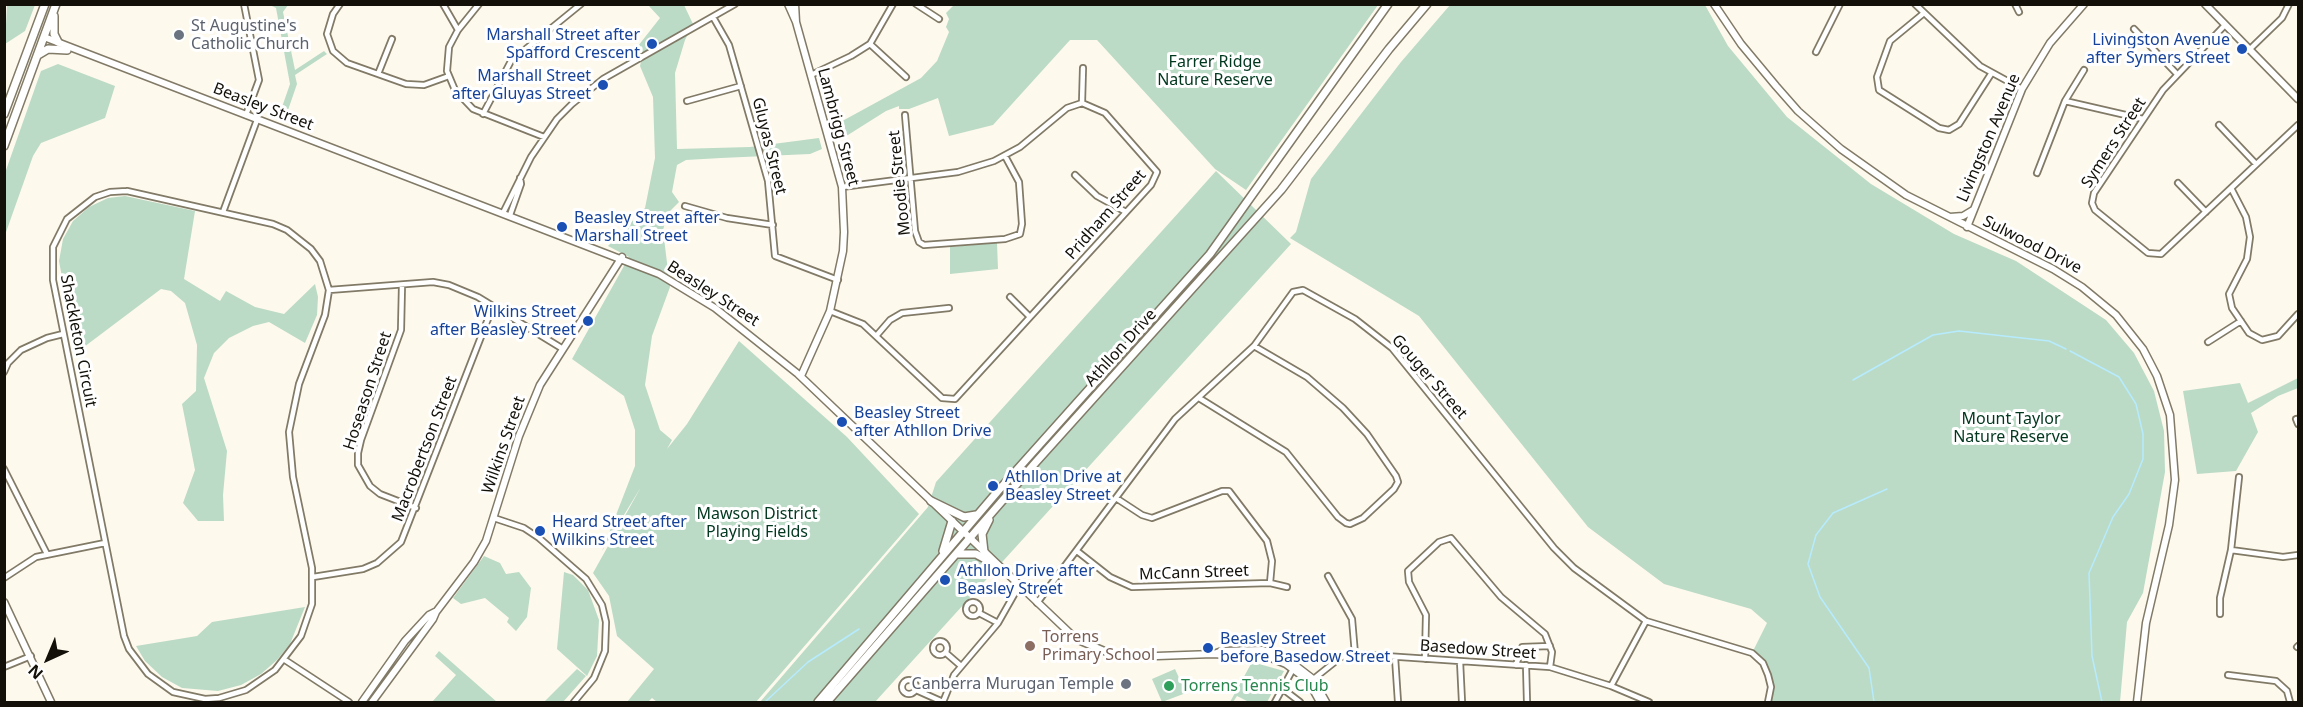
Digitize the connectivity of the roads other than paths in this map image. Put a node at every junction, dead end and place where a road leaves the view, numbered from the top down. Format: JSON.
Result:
{"nodes":[{"id":1,"x":45,"y":4,"type":"edge"},
{"id":2,"x":244,"y":4,"type":"edge"},
{"id":3,"x":340,"y":4,"type":"edge"},
{"id":4,"x":443,"y":4,"type":"edge"},
{"id":5,"x":479,"y":4,"type":"edge"},
{"id":6,"x":581,"y":4,"type":"edge"},
{"id":7,"x":735,"y":4,"type":"edge"},
{"id":8,"x":788,"y":4,"type":"edge"},
{"id":9,"x":795,"y":4,"type":"edge"},
{"id":10,"x":893,"y":4,"type":"edge"},
{"id":11,"x":916,"y":4,"type":"edge"},
{"id":12,"x":1388,"y":4,"type":"edge"},
{"id":13,"x":1427,"y":4,"type":"edge"},
{"id":14,"x":1714,"y":4,"type":"edge"},
{"id":15,"x":1839,"y":4,"type":"edge"},
{"id":16,"x":1915,"y":4,"type":"edge"},
{"id":17,"x":2015,"y":4,"type":"edge"},
{"id":18,"x":2084,"y":4,"type":"edge"},
{"id":19,"x":2205,"y":4,"type":"edge"},
{"id":20,"x":2289,"y":4,"type":"edge"},
{"id":21,"x":56,"y":5,"type":"edge"},
{"id":22,"x":2019,"y":12,"type":"dead end"},
{"id":23,"x":1924,"y":13,"type":"junction"},
{"id":24,"x":713,"y":17,"type":"junction"},
{"id":25,"x":939,"y":19,"type":"dead end"},
{"id":26,"x":796,"y":22,"type":"junction"},
{"id":27,"x":2225,"y":26,"type":"junction"},
{"id":28,"x":2134,"y":29,"type":"dead end"},
{"id":29,"x":458,"y":30,"type":"junction"},
{"id":30,"x":33,"y":35,"type":"junction"},
{"id":31,"x":43,"y":39,"type":"junction"},
{"id":32,"x":392,"y":39,"type":"dead end"},
{"id":33,"x":58,"y":42,"type":"junction"},
{"id":34,"x":870,"y":44,"type":"junction"},
{"id":35,"x":67,"y":50,"type":"junction"},
{"id":36,"x":2249,"y":50,"type":"junction"},
{"id":37,"x":1816,"y":52,"type":"dead end"},
{"id":38,"x":80,"y":53,"type":"junction"},
{"id":39,"x":37,"y":56,"type":"junction"},
{"id":40,"x":1083,"y":69,"type":"dead end"},
{"id":41,"x":2084,"y":70,"type":"dead end"},
{"id":42,"x":2176,"y":73,"type":"junction"},
{"id":43,"x":378,"y":74,"type":"junction"},
{"id":44,"x":1990,"y":74,"type":"junction"},
{"id":45,"x":811,"y":75,"type":"junction"},
{"id":46,"x":449,"y":76,"type":"junction"},
{"id":47,"x":906,"y":77,"type":"dead end"},
{"id":48,"x":741,"y":86,"type":"junction"},
{"id":49,"x":2022,"y":89,"type":"junction"},
{"id":50,"x":2298,"y":99,"type":"edge"},
{"id":51,"x":687,"y":101,"type":"dead end"},
{"id":52,"x":2065,"y":101,"type":"junction"},
{"id":53,"x":1082,"y":103,"type":"junction"},
{"id":54,"x":4,"y":114,"type":"edge"},
{"id":55,"x":483,"y":114,"type":"junction"},
{"id":56,"x":246,"y":115,"type":"junction"},
{"id":57,"x":905,"y":116,"type":"dead end"},
{"id":58,"x":2143,"y":119,"type":"junction"},
{"id":59,"x":257,"y":120,"type":"junction"},
{"id":60,"x":2219,"y":125,"type":"dead end"},
{"id":61,"x":2298,"y":125,"type":"edge"},
{"id":62,"x":544,"y":137,"type":"junction"},
{"id":63,"x":4,"y":146,"type":"edge"},
{"id":64,"x":1005,"y":156,"type":"junction"},
{"id":65,"x":2256,"y":164,"type":"junction"},
{"id":66,"x":2037,"y":173,"type":"dead end"},
{"id":67,"x":1075,"y":175,"type":"dead end"},
{"id":68,"x":909,"y":178,"type":"junction"},
{"id":69,"x":2178,"y":183,"type":"dead end"},
{"id":70,"x":842,"y":187,"type":"junction"},
{"id":71,"x":2231,"y":188,"type":"junction"},
{"id":72,"x":685,"y":206,"type":"dead end"},
{"id":73,"x":1973,"y":210,"type":"junction"},
{"id":74,"x":223,"y":212,"type":"junction"},
{"id":75,"x":1126,"y":212,"type":"junction"},
{"id":76,"x":2206,"y":212,"type":"junction"},
{"id":77,"x":506,"y":214,"type":"junction"},
{"id":78,"x":1946,"y":217,"type":"junction"},
{"id":79,"x":773,"y":225,"type":"junction"},
{"id":80,"x":1967,"y":227,"type":"junction"},
{"id":81,"x":622,"y":257,"type":"junction"},
{"id":82,"x":838,"y":280,"type":"junction"},
{"id":83,"x":402,"y":285,"type":"junction"},
{"id":84,"x":329,"y":290,"type":"junction"},
{"id":85,"x":1010,"y":297,"type":"dead end"},
{"id":86,"x":493,"y":306,"type":"junction"},
{"id":87,"x":949,"y":308,"type":"dead end"},
{"id":88,"x":830,"y":311,"type":"junction"},
{"id":89,"x":2298,"y":314,"type":"edge"},
{"id":90,"x":1030,"y":317,"type":"junction"},
{"id":91,"x":2241,"y":321,"type":"junction"},
{"id":92,"x":63,"y":334,"type":"junction"},
{"id":93,"x":877,"y":334,"type":"junction"},
{"id":94,"x":2208,"y":342,"type":"dead end"},
{"id":95,"x":1254,"y":346,"type":"junction"},
{"id":96,"x":563,"y":349,"type":"junction"},
{"id":97,"x":4,"y":372,"type":"edge"},
{"id":98,"x":799,"y":375,"type":"junction"},
{"id":99,"x":1199,"y":398,"type":"junction"},
{"id":100,"x":4,"y":469,"type":"edge"},
{"id":101,"x":2239,"y":477,"type":"dead end"},
{"id":102,"x":1116,"y":498,"type":"junction"},
{"id":103,"x":932,"y":501,"type":"junction"},
{"id":104,"x":416,"y":508,"type":"junction"},
{"id":105,"x":992,"y":512,"type":"junction"},
{"id":106,"x":978,"y":514,"type":"junction"},
{"id":107,"x":494,"y":518,"type":"junction"},
{"id":108,"x":952,"y":520,"type":"junction"},
{"id":109,"x":963,"y":531,"type":"junction"},
{"id":110,"x":970,"y":538,"type":"junction"},
{"id":111,"x":105,"y":543,"type":"junction"},
{"id":112,"x":2231,"y":550,"type":"junction"},
{"id":113,"x":1077,"y":551,"type":"junction"},
{"id":114,"x":984,"y":552,"type":"junction"},
{"id":115,"x":47,"y":554,"type":"junction"},
{"id":116,"x":955,"y":555,"type":"junction"},
{"id":117,"x":2298,"y":555,"type":"edge"},
{"id":118,"x":938,"y":561,"type":"junction"},
{"id":119,"x":998,"y":566,"type":"junction"},
{"id":120,"x":1328,"y":576,"type":"dead end"},
{"id":121,"x":313,"y":577,"type":"junction"},
{"id":122,"x":4,"y":578,"type":"edge"},
{"id":123,"x":1270,"y":583,"type":"junction"},
{"id":124,"x":1019,"y":586,"type":"junction"},
{"id":125,"x":1287,"y":587,"type":"dead end"},
{"id":126,"x":4,"y":602,"type":"edge"},
{"id":127,"x":1037,"y":603,"type":"junction"},
{"id":128,"x":436,"y":612,"type":"junction"},
{"id":129,"x":979,"y":613,"type":"dead end"},
{"id":130,"x":2220,"y":614,"type":"dead end"},
{"id":131,"x":1646,"y":621,"type":"junction"},
{"id":132,"x":998,"y":623,"type":"junction"},
{"id":133,"x":1550,"y":646,"type":"junction"},
{"id":134,"x":946,"y":653,"type":"dead end"},
{"id":135,"x":1355,"y":654,"type":"junction"},
{"id":136,"x":31,"y":656,"type":"junction"},
{"id":137,"x":1395,"y":657,"type":"junction"},
{"id":138,"x":1425,"y":659,"type":"junction"},
{"id":139,"x":285,"y":660,"type":"junction"},
{"id":140,"x":1460,"y":661,"type":"junction"},
{"id":141,"x":1516,"y":665,"type":"junction"},
{"id":142,"x":962,"y":666,"type":"junction"},
{"id":143,"x":1295,"y":666,"type":"junction"},
{"id":144,"x":1526,"y":666,"type":"junction"},
{"id":145,"x":4,"y":667,"type":"edge"},
{"id":146,"x":1550,"y":667,"type":"junction"},
{"id":147,"x":2228,"y":675,"type":"dead end"},
{"id":148,"x":1311,"y":681,"type":"junction"},
{"id":149,"x":1611,"y":686,"type":"junction"},
{"id":150,"x":1283,"y":689,"type":"junction"},
{"id":151,"x":916,"y":690,"type":"dead end"},
{"id":152,"x":51,"y":702,"type":"edge"},
{"id":153,"x":349,"y":702,"type":"edge"},
{"id":154,"x":362,"y":702,"type":"edge"},
{"id":155,"x":372,"y":702,"type":"edge"},
{"id":156,"x":574,"y":702,"type":"edge"},
{"id":157,"x":818,"y":702,"type":"edge"},
{"id":158,"x":827,"y":702,"type":"edge"},
{"id":159,"x":943,"y":702,"type":"edge"},
{"id":160,"x":1275,"y":702,"type":"edge"},
{"id":161,"x":1300,"y":702,"type":"edge"},
{"id":162,"x":1320,"y":702,"type":"edge"},
{"id":163,"x":1326,"y":702,"type":"edge"},
{"id":164,"x":1398,"y":702,"type":"edge"},
{"id":165,"x":1462,"y":702,"type":"edge"},
{"id":166,"x":1527,"y":702,"type":"edge"},
{"id":167,"x":1649,"y":702,"type":"edge"},
{"id":168,"x":1768,"y":702,"type":"edge"},
{"id":169,"x":2137,"y":702,"type":"edge"},
{"id":170,"x":2290,"y":702,"type":"edge"}],
"edges":[{"from":1,"to":30,"type":"main road"},
{"from":2,"to":56,"type":"street"},
{"from":3,"to":43,"type":"street"},
{"from":4,"to":29,"type":"street"},
{"from":5,"to":29,"type":"street"},
{"from":6,"to":55,"type":"street"},
{"from":7,"to":24,"type":"street"},
{"from":8,"to":26,"type":"main road","name":"Lambrigg Street"},
{"from":9,"to":26,"type":"main road","name":"Lambrigg Street"},
{"from":10,"to":34,"type":"street"},
{"from":11,"to":25,"type":"street"},
{"from":12,"to":106,"type":"main road","name":"Athllon Drive"},
{"from":13,"to":105,"type":"main road","name":"Athllon Drive"},
{"from":14,"to":78,"type":"main road","name":"Sulwood Drive"},
{"from":15,"to":37,"type":"street"},
{"from":16,"to":23,"type":"street"},
{"from":17,"to":22,"type":"street"},
{"from":18,"to":49,"type":"main road","name":"Livingston Avenue"},
{"from":19,"to":27,"type":"main road"},
{"from":20,"to":36,"type":"street"},
{"from":21,"to":31,"type":"main road"},
{"from":21,"to":33,"type":"main road"},
{"from":23,"to":44,"type":"street"},
{"from":23,"to":44,"type":"street"},
{"from":24,"to":48,"type":"street","name":"Gluyas Street"},
{"from":24,"to":62,"type":"street"},
{"from":26,"to":45,"type":"main road","name":"Lambrigg Street"},
{"from":27,"to":36,"type":"main road"},
{"from":27,"to":42,"type":"street","name":"Symers Street"},
{"from":28,"to":42,"type":"street"},
{"from":29,"to":46,"type":"street"},
{"from":30,"to":31,"type":"main road"},
{"from":30,"to":54,"type":"main road"},
{"from":31,"to":33,"type":"main road","name":"Beasley Street"},
{"from":31,"to":35,"type":"main road","name":"Beasley Street"},
{"from":31,"to":39,"type":"main road"},
{"from":32,"to":43,"type":"street"},
{"from":33,"to":38,"type":"main road","name":"Beasley Street"},
{"from":34,"to":45,"type":"street"},
{"from":34,"to":47,"type":"street"},
{"from":35,"to":38,"type":"main road","name":"Beasley Street"},
{"from":35,"to":39,"type":"main road"},
{"from":36,"to":50,"type":"main road"},
{"from":38,"to":56,"type":"main road","name":"Beasley Street"},
{"from":39,"to":63,"type":"main road"},
{"from":40,"to":53,"type":"street"},
{"from":41,"to":52,"type":"street"},
{"from":42,"to":58,"type":"street","name":"Symers Street"},
{"from":43,"to":46,"type":"street"},
{"from":44,"to":49,"type":"street"},
{"from":45,"to":70,"type":"main road","name":"Lambrigg Street"},
{"from":46,"to":55,"type":"street"},
{"from":48,"to":51,"type":"street"},
{"from":48,"to":79,"type":"street","name":"Gluyas Street"},
{"from":49,"to":73,"type":"main road","name":"Livingston Avenue"},
{"from":52,"to":58,"type":"street"},
{"from":52,"to":66,"type":"street"},
{"from":53,"to":64,"type":"street"},
{"from":53,"to":75,"type":"street","name":"Pridham Street"},
{"from":55,"to":62,"type":"street"},
{"from":56,"to":59,"type":"main road","name":"Beasley Street"},
{"from":57,"to":68,"type":"street","name":"Moodie Street"},
{"from":58,"to":76,"type":"street","name":"Symers Street"},
{"from":59,"to":74,"type":"street"},
{"from":59,"to":77,"type":"main road","name":"Beasley Street"},
{"from":60,"to":65,"type":"street"},
{"from":61,"to":65,"type":"street","name":"Symers Street"},
{"from":62,"to":77,"type":"street"},
{"from":64,"to":68,"type":"street"},
{"from":64,"to":68,"type":"street","name":"Moodie Street"},
{"from":65,"to":71,"type":"street","name":"Symers Street"},
{"from":67,"to":75,"type":"street"},
{"from":68,"to":70,"type":"street"},
{"from":69,"to":76,"type":"street"},
{"from":70,"to":82,"type":"main road","name":"Lambrigg Street"},
{"from":71,"to":76,"type":"street","name":"Symers Street"},
{"from":71,"to":91,"type":"street"},
{"from":72,"to":79,"type":"street"},
{"from":73,"to":78,"type":"main road"},
{"from":73,"to":80,"type":"main road","name":"Livingston Avenue"},
{"from":74,"to":84,"type":"street","name":"Shackleton Circuit"},
{"from":74,"to":92,"type":"street","name":"Shackleton Circuit"},
{"from":75,"to":90,"type":"street","name":"Pridham Street"},
{"from":77,"to":81,"type":"main road","name":"Beasley Street"},
{"from":78,"to":80,"type":"main road","name":"Sulwood Drive"},
{"from":79,"to":82,"type":"street","name":"Gluyas Street"},
{"from":80,"to":169,"type":"main road","name":"Sulwood Drive"},
{"from":81,"to":96,"type":"main road","name":"Wilkins Street"},
{"from":81,"to":98,"type":"main road","name":"Beasley Street"},
{"from":82,"to":88,"type":"main road","name":"Lambrigg Street"},
{"from":83,"to":84,"type":"street"},
{"from":83,"to":86,"type":"street"},
{"from":83,"to":104,"type":"street","name":"Hoseason Street"},
{"from":84,"to":121,"type":"street","name":"Shackleton Circuit"},
{"from":85,"to":90,"type":"street"},
{"from":86,"to":96,"type":"street"},
{"from":86,"to":104,"type":"street","name":"Macrobertson Street"},
{"from":87,"to":93,"type":"street"},
{"from":88,"to":93,"type":"street","name":"Pridham Street"},
{"from":88,"to":98,"type":"main road","name":"Lambrigg Street"},
{"from":89,"to":91,"type":"street"},
{"from":90,"to":93,"type":"street","name":"Pridham Street"},
{"from":91,"to":94,"type":"street"},
{"from":92,"to":97,"type":"street"},
{"from":92,"to":111,"type":"street","name":"Shackleton Circuit"},
{"from":95,"to":99,"type":"street","name":"Gouger Street"},
{"from":95,"to":99,"type":"street"},
{"from":95,"to":131,"type":"street","name":"Gouger Street"},
{"from":96,"to":107,"type":"main road","name":"Wilkins Street"},
{"from":98,"to":103,"type":"main road","name":"Beasley Street"},
{"from":99,"to":102,"type":"street","name":"Gouger Street"},
{"from":100,"to":115,"type":"street"},
{"from":101,"to":112,"type":"street"},
{"from":102,"to":113,"type":"street","name":"Gouger Street"},
{"from":102,"to":123,"type":"street"},
{"from":103,"to":106,"type":"main road"},
{"from":103,"to":108,"type":"main road","name":"Beasley Street"},
{"from":104,"to":121,"type":"street","name":"Macrobertson Street"},
{"from":105,"to":110,"type":"main road","name":"Athllon Drive"},
{"from":105,"to":114,"type":"main road"},
{"from":106,"to":109,"type":"main road","name":"Athllon Drive"},
{"from":107,"to":128,"type":"main road","name":"Wilkins Street"},
{"from":107,"to":156,"type":"street"},
{"from":108,"to":109,"type":"main road","name":"Beasley Street"},
{"from":108,"to":118,"type":"main road"},
{"from":109,"to":110,"type":"main road","name":"Beasley Street"},
{"from":109,"to":118,"type":"main road","name":"Athllon Drive"},
{"from":110,"to":114,"type":"main road","name":"Beasley Street"},
{"from":110,"to":116,"type":"main road","name":"Athllon Drive"},
{"from":111,"to":115,"type":"street"},
{"from":111,"to":139,"type":"street","name":"Shackleton Circuit"},
{"from":112,"to":117,"type":"street"},
{"from":112,"to":130,"type":"street"},
{"from":113,"to":123,"type":"street","name":"McCann Street"},
{"from":113,"to":127,"type":"street","name":"Gouger Street"},
{"from":114,"to":119,"type":"main road","name":"Beasley Street"},
{"from":115,"to":122,"type":"street"},
{"from":116,"to":119,"type":"main road"},
{"from":116,"to":158,"type":"main road","name":"Athllon Drive"},
{"from":118,"to":157,"type":"main road","name":"Athllon Drive"},
{"from":119,"to":124,"type":"main road","name":"Beasley Street"},
{"from":120,"to":135,"type":"street"},
{"from":121,"to":139,"type":"street","name":"Shackleton Circuit"},
{"from":123,"to":125,"type":"street","name":"McCann Street"},
{"from":124,"to":127,"type":"main road","name":"Beasley Street"},
{"from":124,"to":132,"type":"street"},
{"from":126,"to":136,"type":"main road"},
{"from":127,"to":143,"type":"main road","name":"Beasley Street"},
{"from":128,"to":154,"type":"main road","name":"Wilkins Street"},
{"from":128,"to":155,"type":"main road","name":"Wilkins Street"},
{"from":129,"to":132,"type":"street"},
{"from":131,"to":149,"type":"street"},
{"from":131,"to":168,"type":"street","name":"Gouger Street"},
{"from":132,"to":142,"type":"street"},
{"from":133,"to":138,"type":"street"},
{"from":133,"to":141,"type":"street"},
{"from":133,"to":146,"type":"street"},
{"from":134,"to":142,"type":"street"},
{"from":135,"to":137,"type":"street","name":"Basedow Street"},
{"from":135,"to":148,"type":"street"},
{"from":136,"to":145,"type":"street"},
{"from":136,"to":152,"type":"main road"},
{"from":137,"to":138,"type":"street","name":"Basedow Street"},
{"from":137,"to":164,"type":"street"},
{"from":138,"to":140,"type":"street","name":"Basedow Street"},
{"from":139,"to":153,"type":"street"},
{"from":140,"to":141,"type":"street","name":"Basedow Street"},
{"from":140,"to":165,"type":"street"},
{"from":141,"to":144,"type":"street","name":"Basedow Street"},
{"from":142,"to":159,"type":"street"},
{"from":143,"to":148,"type":"main road","name":"Beasley Street"},
{"from":143,"to":150,"type":"street"},
{"from":144,"to":146,"type":"street","name":"Basedow Street"},
{"from":144,"to":166,"type":"street"},
{"from":146,"to":149,"type":"street","name":"Basedow Street"},
{"from":147,"to":170,"type":"street"},
{"from":148,"to":162,"type":"main road","name":"Beasley Street"},
{"from":148,"to":163,"type":"main road","name":"Beasley Street"},
{"from":149,"to":167,"type":"street","name":"Basedow Street"},
{"from":150,"to":160,"type":"street"},
{"from":150,"to":161,"type":"street"},
{"from":151,"to":159,"type":"street"}]}
